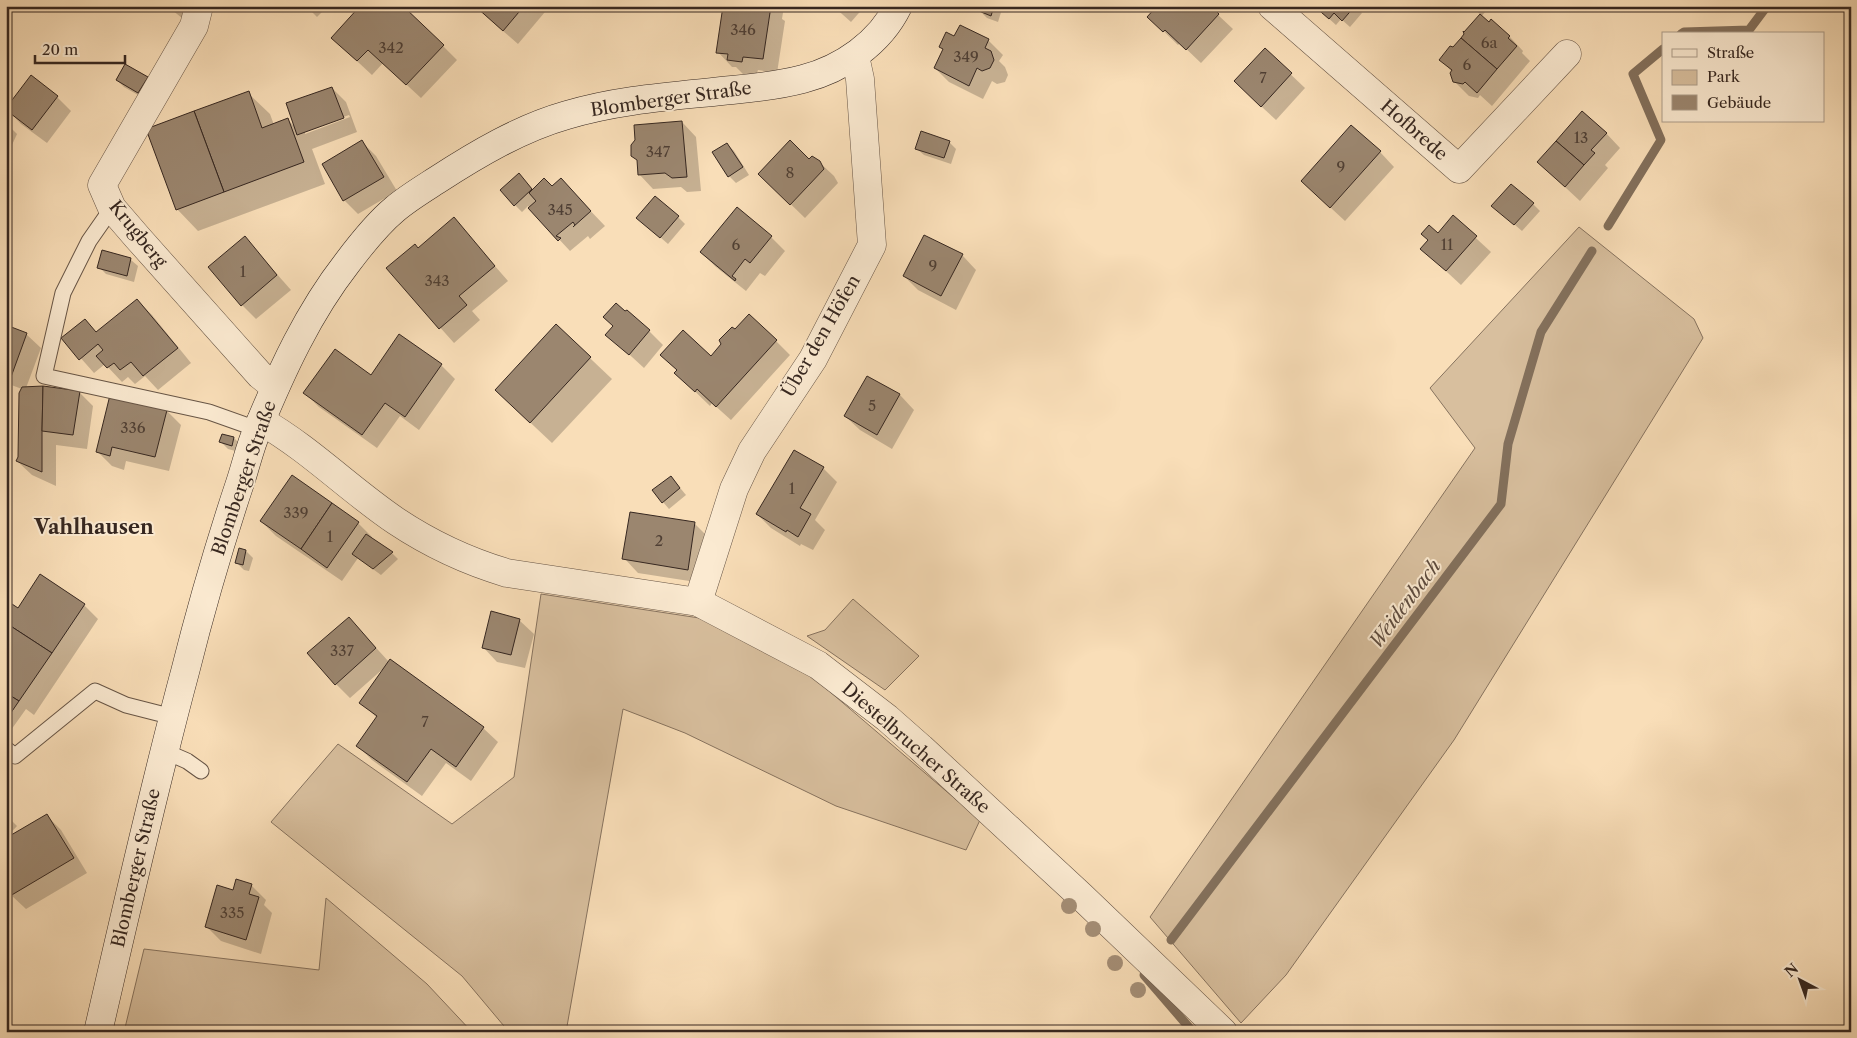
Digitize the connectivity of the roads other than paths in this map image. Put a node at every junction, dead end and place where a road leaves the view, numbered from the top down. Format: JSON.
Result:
{"nodes":[{"id":1,"x":199,"y":6,"type":"edge"},
{"id":2,"x":898,"y":6,"type":"edge"},
{"id":3,"x":1272,"y":6,"type":"edge"},
{"id":4,"x":1568,"y":54,"type":"dead end"},
{"id":5,"x":855,"y":56,"type":"junction"},
{"id":6,"x":112,"y":208,"type":"junction"},
{"id":7,"x":276,"y":388,"type":"junction"},
{"id":8,"x":259,"y":425,"type":"junction"},
{"id":9,"x":698,"y":602,"type":"junction"},
{"id":10,"x":173,"y":717,"type":"junction"},
{"id":11,"x":6,"y":749,"type":"edge"},
{"id":12,"x":164,"y":752,"type":"junction"},
{"id":13,"x":201,"y":771,"type":"dead end"},
{"id":14,"x":98,"y":1032,"type":"edge"},
{"id":15,"x":1223,"y":1032,"type":"edge"}],
"edges":[{"from":1,"to":6,"type":"street","name":"Krugberg"},
{"from":2,"to":5,"type":"street","name":"Blomberger Straße"},
{"from":3,"to":4,"type":"street","name":"Hofbrede"},
{"from":5,"to":7,"type":"street","name":"Blomberger Straße"},
{"from":5,"to":9,"type":"street","name":"Über den Höfen"},
{"from":6,"to":7,"type":"street","name":"Krugberg"},
{"from":6,"to":8,"type":"lane"},
{"from":7,"to":8,"type":"street","name":"Blomberger Straße"},
{"from":8,"to":9,"type":"street","name":"Diestelbrucher Straße"},
{"from":8,"to":10,"type":"street","name":"Blomberger Straße"},
{"from":9,"to":15,"type":"street","name":"Diestelbrucher Straße"},
{"from":10,"to":11,"type":"lane"},
{"from":10,"to":12,"type":"street","name":"Blomberger Straße"},
{"from":12,"to":13,"type":"lane"},
{"from":12,"to":14,"type":"street","name":"Blomberger Straße"}]}
